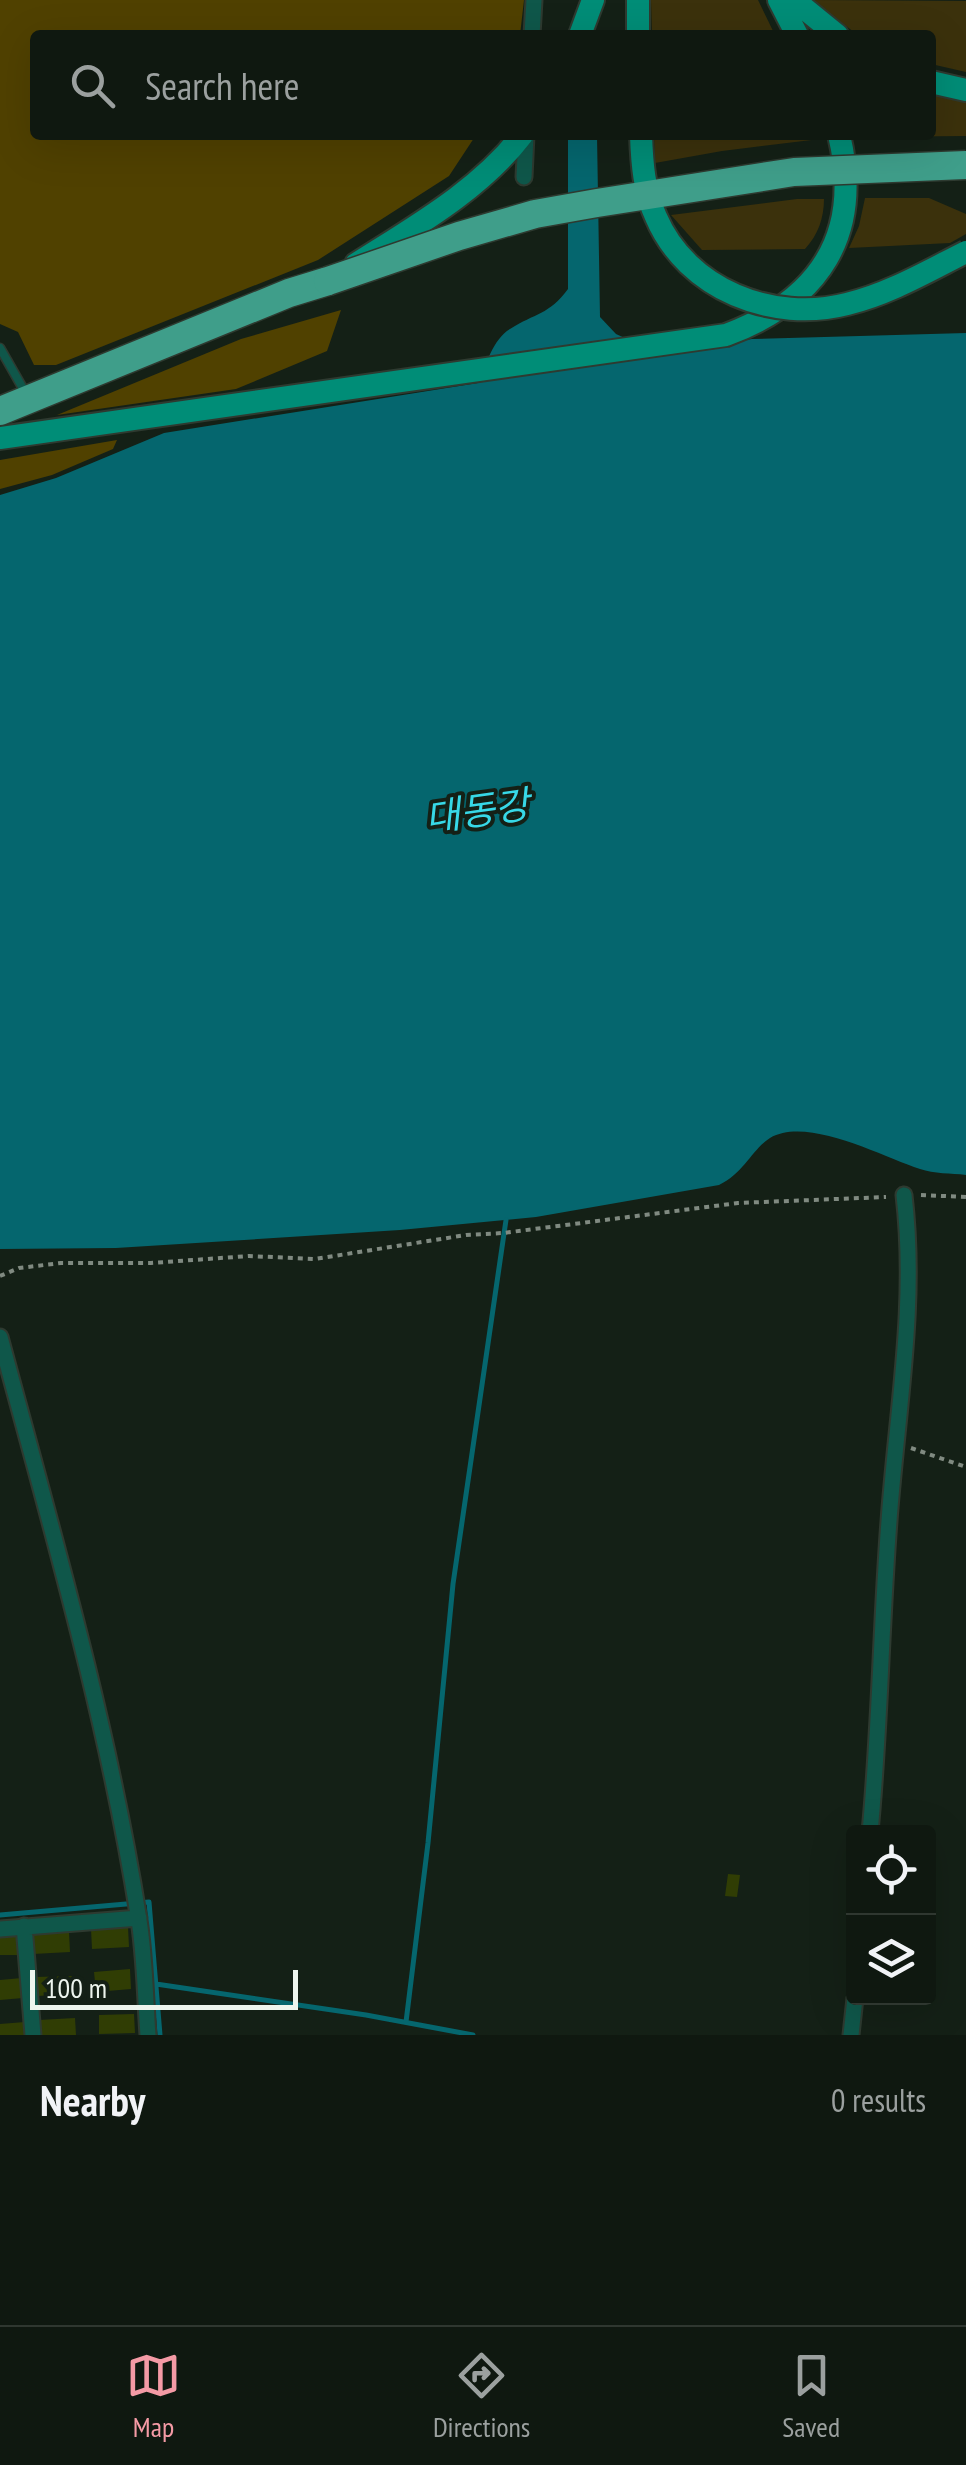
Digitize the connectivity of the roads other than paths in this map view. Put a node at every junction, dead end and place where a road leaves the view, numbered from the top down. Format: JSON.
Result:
{"nodes":[{"id":1,"x":534,"y":0,"type":"edge"},
{"id":2,"x":593,"y":0,"type":"edge"},
{"id":3,"x":638,"y":0,"type":"edge"},
{"id":4,"x":779,"y":0,"type":"edge"},
{"id":5,"x":794,"y":0,"type":"edge"},
{"id":6,"x":532,"y":30,"type":"edge"},
{"id":7,"x":582,"y":30,"type":"edge"},
{"id":8,"x":638,"y":30,"type":"edge"},
{"id":9,"x":794,"y":30,"type":"edge"},
{"id":10,"x":831,"y":30,"type":"edge"},
{"id":11,"x":936,"y":83,"type":"edge"},
{"id":12,"x":966,"y":90,"type":"edge"},
{"id":13,"x":519,"y":140,"type":"edge"},
{"id":14,"x":524,"y":140,"type":"edge"},
{"id":15,"x":641,"y":140,"type":"edge"},
{"id":16,"x":840,"y":140,"type":"edge"},
{"id":17,"x":966,"y":166,"type":"edge"},
{"id":18,"x":524,"y":177,"type":"dead end"},
{"id":19,"x":966,"y":252,"type":"edge"},
{"id":20,"x":328,"y":282,"type":"junction"},
{"id":21,"x":0,"y":348,"type":"edge"},
{"id":22,"x":14,"y":404,"type":"edge"},
{"id":23,"x":0,"y":438,"type":"edge"},
{"id":24,"x":904,"y":1194,"type":"road end"},
{"id":25,"x":0,"y":1337,"type":"edge"},
{"id":26,"x":871,"y":1825,"type":"edge"},
{"id":27,"x":139,"y":1918,"type":"junction"},
{"id":28,"x":24,"y":1926,"type":"junction"},
{"id":29,"x":0,"y":1929,"type":"edge"},
{"id":30,"x":854,"y":2005,"type":"edge"},
{"id":31,"x":33,"y":2035,"type":"edge"},
{"id":32,"x":148,"y":2035,"type":"edge"},
{"id":33,"x":852,"y":2035,"type":"edge"}],
"edges":[{"from":1,"to":6,"type":"street"},
{"from":2,"to":7,"type":"main road"},
{"from":3,"to":8,"type":"main road"},
{"from":4,"to":9,"type":"main road"},
{"from":5,"to":10,"type":"main road"},
{"from":11,"to":12,"type":"main road"},
{"from":13,"to":20,"type":"main road","bridge":true},
{"from":14,"to":18,"type":"street"},
{"from":15,"to":19,"type":"main road","bridge":true},
{"from":16,"to":23,"type":"main road","bridge":true},
{"from":17,"to":20,"type":"highway","bridge":true},
{"from":20,"to":22,"type":"highway"},
{"from":21,"to":22,"type":"lane"},
{"from":24,"to":26,"type":"street"},
{"from":25,"to":27,"type":"street"},
{"from":27,"to":28,"type":"street"},
{"from":27,"to":32,"type":"street"},
{"from":28,"to":29,"type":"street"},
{"from":28,"to":31,"type":"street"},
{"from":30,"to":33,"type":"street"}]}
